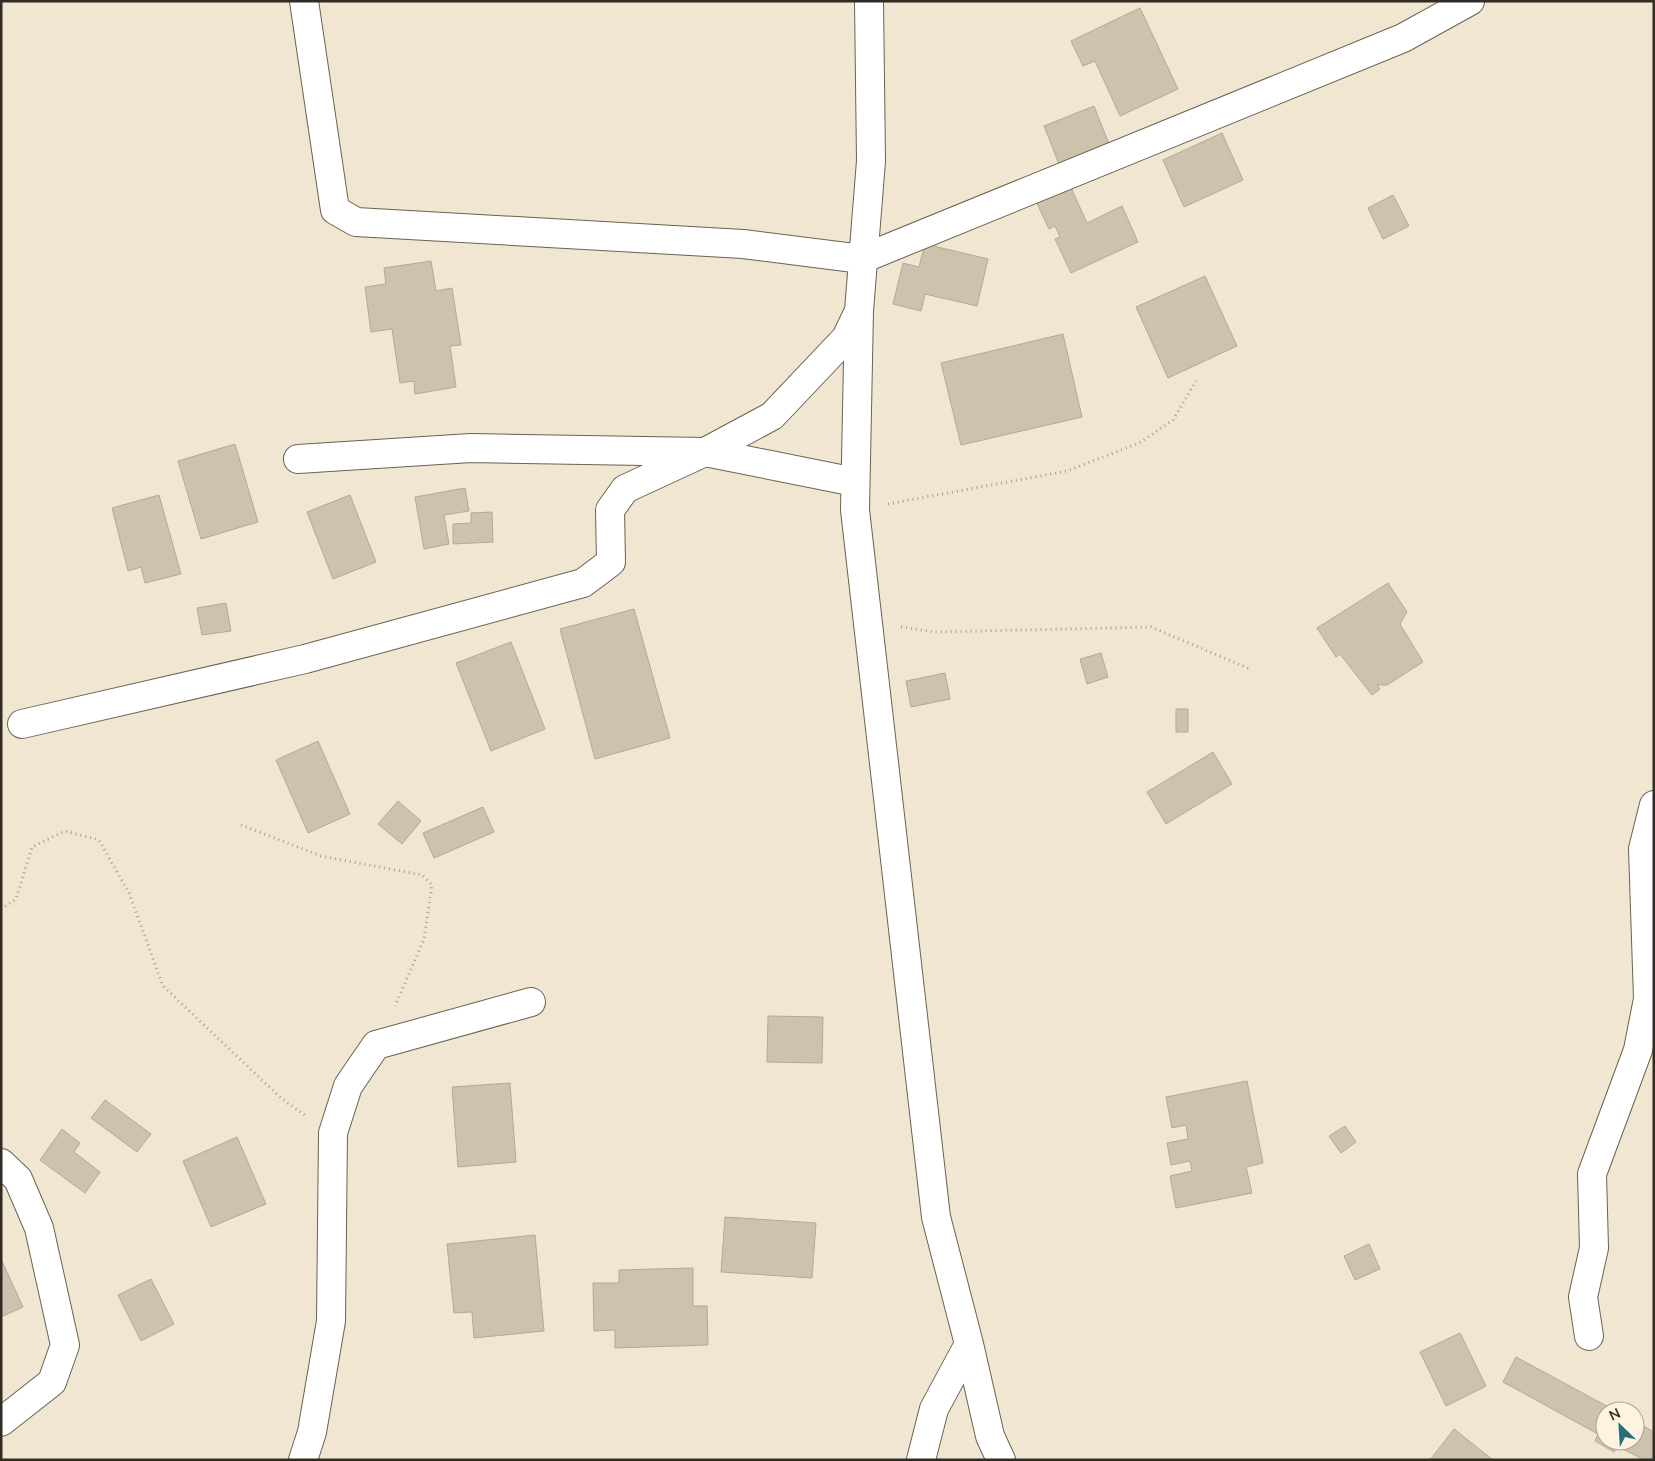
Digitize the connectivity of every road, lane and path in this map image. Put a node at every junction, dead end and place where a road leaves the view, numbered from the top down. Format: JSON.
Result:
{"nodes":[{"id":1,"x":304,"y":1,"type":"edge"},
{"id":2,"x":869,"y":1,"type":"edge"},
{"id":3,"x":1470,"y":1,"type":"edge"},
{"id":4,"x":862,"y":259,"type":"junction"},
{"id":5,"x":859,"y":311,"type":"junction"},
{"id":6,"x":1196,"y":381,"type":"dead end"},
{"id":7,"x":705,"y":452,"type":"junction"},
{"id":8,"x":298,"y":459,"type":"dead end"},
{"id":9,"x":856,"y":482,"type":"junction"},
{"id":10,"x":856,"y":510,"type":"junction"},
{"id":11,"x":868,"y":622,"type":"junction"},
{"id":12,"x":1250,"y":669,"type":"dead end"},
{"id":13,"x":22,"y":724,"type":"dead end"},
{"id":14,"x":1654,"y":806,"type":"edge"},
{"id":15,"x":241,"y":824,"type":"dead end"},
{"id":16,"x":1,"y":909,"type":"edge"},
{"id":17,"x":531,"y":1002,"type":"dead end"},
{"id":18,"x":376,"y":1045,"type":"junction"},
{"id":19,"x":333,"y":1134,"type":"junction"},
{"id":20,"x":1,"y":1162,"type":"edge"},
{"id":21,"x":1589,"y":1336,"type":"dead end"},
{"id":22,"x":969,"y":1344,"type":"junction"},
{"id":23,"x":1,"y":1422,"type":"edge"},
{"id":24,"x":303,"y":1460,"type":"edge"},
{"id":25,"x":921,"y":1460,"type":"edge"},
{"id":26,"x":1000,"y":1460,"type":"edge"}],
"edges":[{"from":1,"to":4,"type":"street"},
{"from":2,"to":4,"type":"street"},
{"from":3,"to":4,"type":"street"},
{"from":4,"to":5,"type":"street"},
{"from":5,"to":7,"type":"street"},
{"from":5,"to":9,"type":"street"},
{"from":6,"to":10,"type":"path"},
{"from":7,"to":8,"type":"street"},
{"from":7,"to":9,"type":"street"},
{"from":7,"to":13,"type":"street"},
{"from":9,"to":10,"type":"street"},
{"from":10,"to":11,"type":"street"},
{"from":11,"to":12,"type":"path"},
{"from":11,"to":22,"type":"street"},
{"from":14,"to":21,"type":"street"},
{"from":15,"to":18,"type":"path"},
{"from":16,"to":19,"type":"path"},
{"from":17,"to":18,"type":"street"},
{"from":18,"to":19,"type":"street"},
{"from":19,"to":24,"type":"street"},
{"from":20,"to":23,"type":"street"},
{"from":22,"to":25,"type":"street"},
{"from":22,"to":26,"type":"street"}]}
